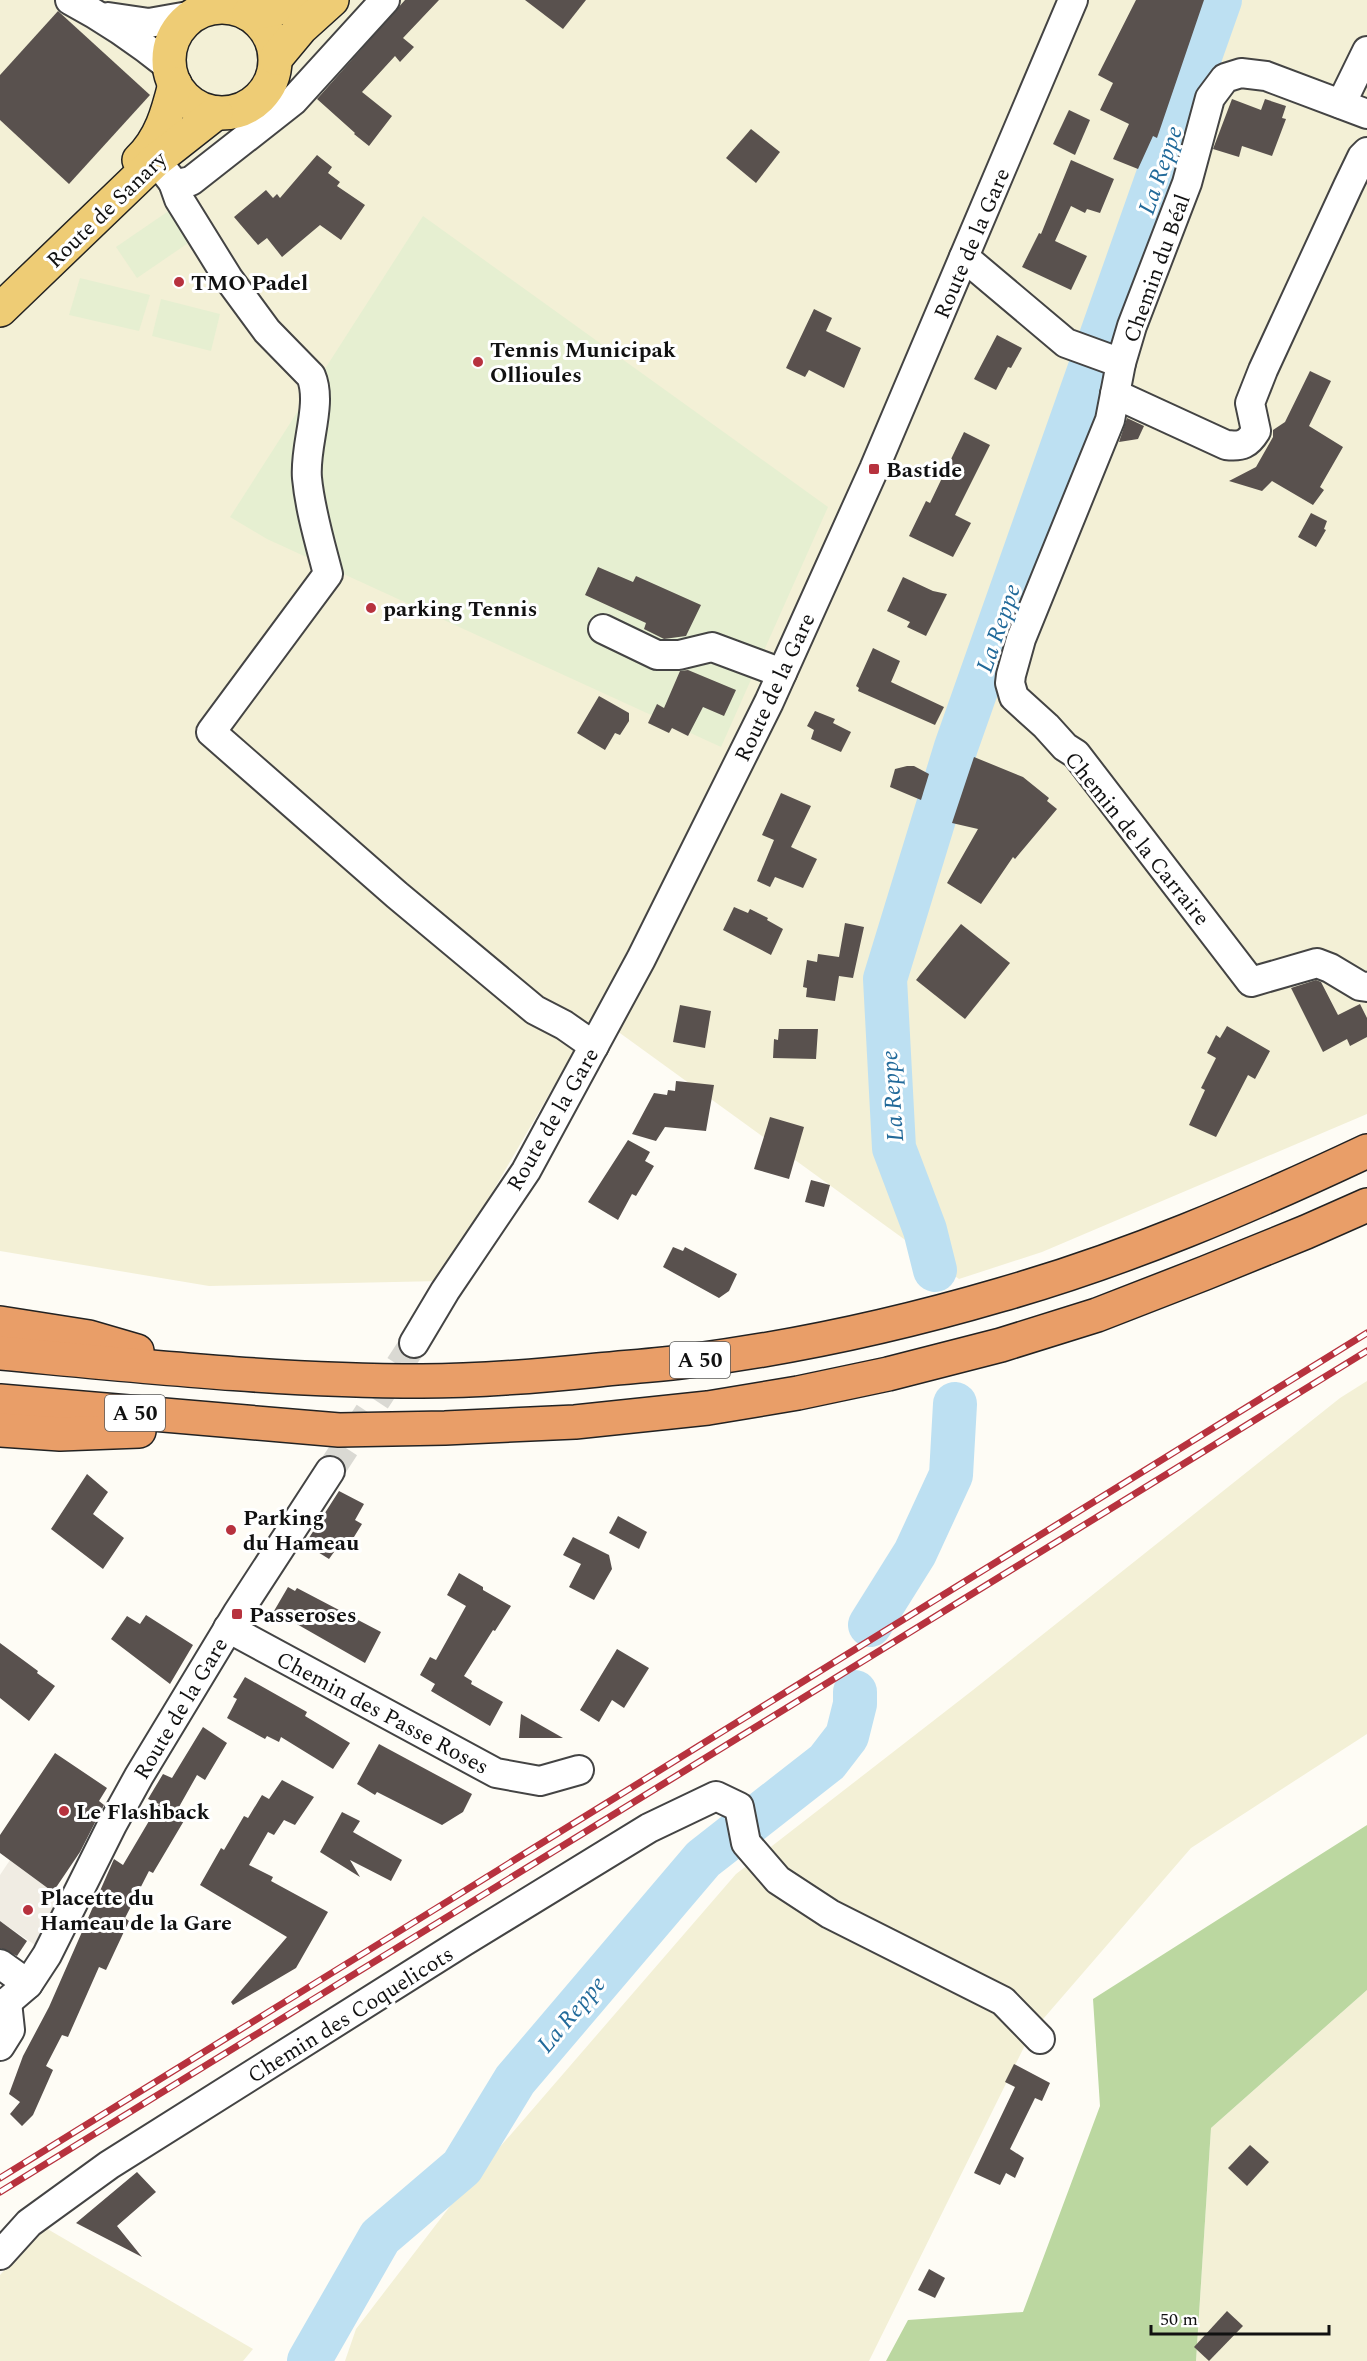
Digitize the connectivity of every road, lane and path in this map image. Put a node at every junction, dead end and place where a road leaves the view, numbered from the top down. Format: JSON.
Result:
{"nodes":[{"id":1,"x":70,"y":0,"type":"edge"},
{"id":2,"x":304,"y":0,"type":"edge"},
{"id":3,"x":333,"y":0,"type":"edge"},
{"id":4,"x":1073,"y":0,"type":"edge"},
{"id":5,"x":373,"y":5,"type":"edge"},
{"id":6,"x":249,"y":14,"type":"junction"},
{"id":7,"x":195,"y":15,"type":"junction"},
{"id":8,"x":99,"y":16,"type":"junction"},
{"id":9,"x":1367,"y":51,"type":"edge"},
{"id":10,"x":276,"y":58,"type":"junction"},
{"id":11,"x":172,"y":75,"type":"junction"},
{"id":12,"x":1341,"y":104,"type":"junction"},
{"id":13,"x":216,"y":113,"type":"junction"},
{"id":14,"x":1367,"y":114,"type":"edge"},
{"id":15,"x":1367,"y":152,"type":"edge"},
{"id":16,"x":164,"y":171,"type":"junction"},
{"id":17,"x":964,"y":257,"type":"junction"},
{"id":18,"x":0,"y":292,"type":"edge"},
{"id":19,"x":0,"y":310,"type":"edge"},
{"id":20,"x":1121,"y":363,"type":"junction"},
{"id":21,"x":1115,"y":394,"type":"junction"},
{"id":22,"x":603,"y":629,"type":"dead end"},
{"id":23,"x":782,"y":674,"type":"junction"},
{"id":24,"x":1367,"y":987,"type":"edge"},
{"id":25,"x":594,"y":1046,"type":"junction"},
{"id":26,"x":1367,"y":1151,"type":"edge"},
{"id":27,"x":1367,"y":1204,"type":"edge"},
{"id":28,"x":0,"y":1323,"type":"edge"},
{"id":29,"x":414,"y":1344,"type":"tunnel mouth"},
{"id":30,"x":0,"y":1353,"type":"edge"},
{"id":31,"x":208,"y":1372,"type":"junction"},
{"id":32,"x":0,"y":1401,"type":"edge"},
{"id":33,"x":270,"y":1426,"type":"junction"},
{"id":34,"x":0,"y":1430,"type":"edge"},
{"id":35,"x":330,"y":1471,"type":"tunnel mouth"},
{"id":36,"x":228,"y":1628,"type":"junction"},
{"id":37,"x":579,"y":1770,"type":"dead end"},
{"id":38,"x":0,"y":1964,"type":"edge"},
{"id":39,"x":12,"y":1998,"type":"edge"},
{"id":40,"x":1041,"y":2039,"type":"dead end"},
{"id":41,"x":0,"y":2046,"type":"edge"},
{"id":42,"x":0,"y":2255,"type":"edge"}],
"edges":[{"from":1,"to":8,"type":"street"},
{"from":2,"to":6,"type":"main road"},
{"from":3,"to":10,"type":"main road","name":"Route de Sanary"},
{"from":4,"to":17,"type":"street","name":"Route de la Gare"},
{"from":5,"to":16,"type":"street"},
{"from":6,"to":7,"type":"main road"},
{"from":6,"to":10,"type":"main road"},
{"from":7,"to":8,"type":"street"},
{"from":7,"to":11,"type":"main road","name":"Route de Sanary"},
{"from":8,"to":11,"type":"street"},
{"from":9,"to":12,"type":"street"},
{"from":10,"to":13,"type":"main road","name":"Route de Sanary"},
{"from":11,"to":13,"type":"main road"},
{"from":11,"to":18,"type":"main road","name":"Route de Sanary"},
{"from":12,"to":14,"type":"street","name":"Chemin du Béal"},
{"from":12,"to":20,"type":"street","name":"Chemin du Béal"},
{"from":13,"to":16,"type":"main road","name":"Route de Sanary"},
{"from":15,"to":21,"type":"street"},
{"from":16,"to":19,"type":"main road","name":"Route de Sanary"},
{"from":16,"to":25,"type":"street"},
{"from":17,"to":20,"type":"street"},
{"from":17,"to":23,"type":"street","name":"Route de la Gare"},
{"from":20,"to":21,"type":"street","name":"Chemin de la Carraire"},
{"from":21,"to":24,"type":"street","name":"Chemin de la Carraire"},
{"from":22,"to":23,"type":"street"},
{"from":23,"to":25,"type":"street","name":"Route de la Gare"},
{"from":25,"to":29,"type":"street","name":"Route de la Gare"},
{"from":26,"to":31,"type":"highway","number":"A 50"},
{"from":27,"to":33,"type":"highway","number":"A 50"},
{"from":28,"to":31,"type":"highway"},
{"from":30,"to":31,"type":"highway","number":"A 50"},
{"from":32,"to":33,"type":"highway","number":"A 50"},
{"from":33,"to":34,"type":"highway"},
{"from":35,"to":36,"type":"street","name":"Route de la Gare"},
{"from":36,"to":37,"type":"street","name":"Chemin des Passe Roses"},
{"from":36,"to":39,"type":"street","name":"Route de la Gare"},
{"from":38,"to":39,"type":"street"},
{"from":39,"to":41,"type":"street"},
{"from":40,"to":42,"type":"street","name":"Chemin des Coquelicots"}]}
